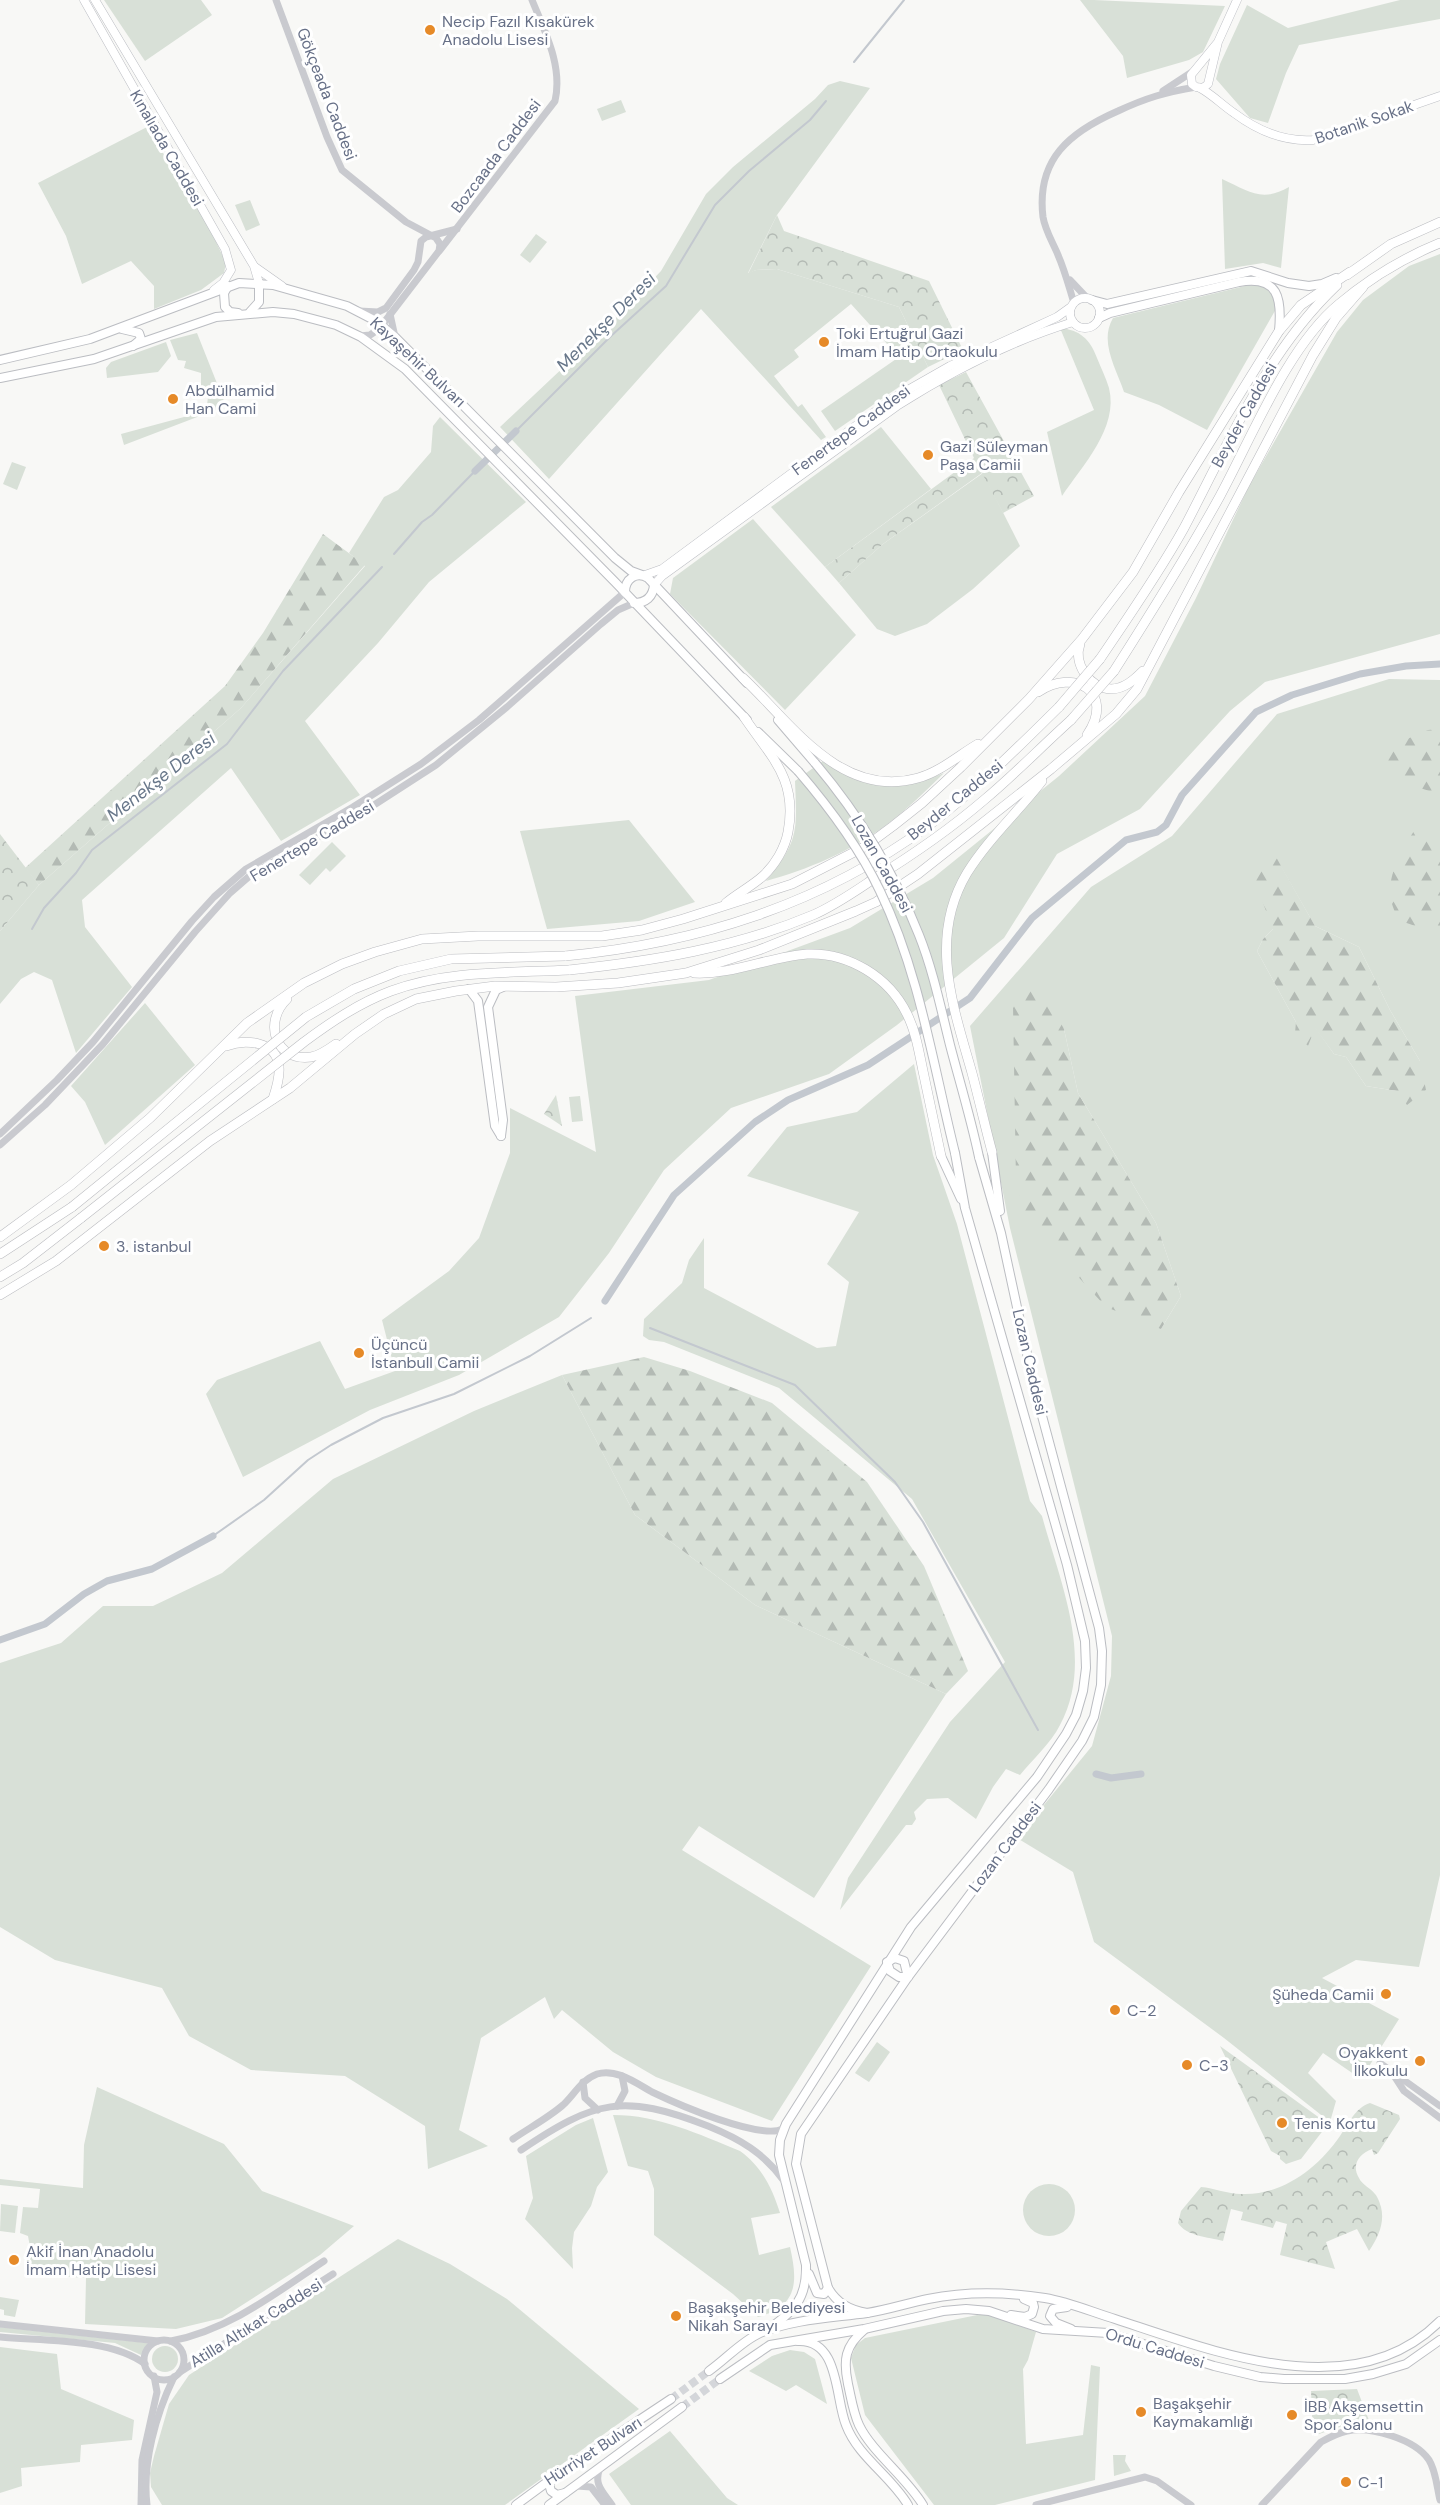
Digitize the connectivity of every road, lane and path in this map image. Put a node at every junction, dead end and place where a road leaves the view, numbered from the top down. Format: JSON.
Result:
{"nodes":[{"id":1,"x":84,"y":0,"type":"edge"},
{"id":2,"x":95,"y":0,"type":"edge"},
{"id":3,"x":276,"y":0,"type":"edge"},
{"id":4,"x":532,"y":0,"type":"edge"},
{"id":5,"x":1237,"y":0,"type":"edge"},
{"id":6,"x":1218,"y":42,"type":"junction"},
{"id":7,"x":1193,"y":71,"type":"junction"},
{"id":8,"x":1210,"y":79,"type":"junction"},
{"id":9,"x":1198,"y":88,"type":"junction"},
{"id":10,"x":1161,"y":93,"type":"junction"},
{"id":11,"x":1440,"y":96,"type":"edge"},
{"id":12,"x":1224,"y":105,"type":"junction"},
{"id":13,"x":1440,"y":222,"type":"edge"},
{"id":14,"x":457,"y":229,"type":"junction"},
{"id":15,"x":429,"y":236,"type":"junction"},
{"id":16,"x":1440,"y":243,"type":"edge"},
{"id":17,"x":420,"y":250,"type":"junction"},
{"id":18,"x":437,"y":254,"type":"junction"},
{"id":19,"x":254,"y":266,"type":"junction"},
{"id":20,"x":231,"y":270,"type":"junction"},
{"id":21,"x":1350,"y":272,"type":"junction"},
{"id":22,"x":1066,"y":276,"type":"junction"},
{"id":23,"x":259,"y":284,"type":"junction"},
{"id":24,"x":228,"y":286,"type":"junction"},
{"id":25,"x":1364,"y":286,"type":"junction"},
{"id":26,"x":289,"y":289,"type":"junction"},
{"id":27,"x":209,"y":293,"type":"junction"},
{"id":28,"x":1175,"y":294,"type":"junction"},
{"id":29,"x":1090,"y":299,"type":"junction"},
{"id":30,"x":1073,"y":305,"type":"junction"},
{"id":31,"x":358,"y":310,"type":"junction"},
{"id":32,"x":243,"y":314,"type":"junction"},
{"id":33,"x":390,"y":314,"type":"junction"},
{"id":34,"x":1099,"y":318,"type":"junction"},
{"id":35,"x":1074,"y":322,"type":"junction"},
{"id":36,"x":382,"y":325,"type":"junction"},
{"id":37,"x":120,"y":328,"type":"junction"},
{"id":38,"x":1279,"y":331,"type":"junction"},
{"id":39,"x":360,"y":336,"type":"junction"},
{"id":40,"x":395,"y":337,"type":"junction"},
{"id":41,"x":127,"y":349,"type":"junction"},
{"id":42,"x":24,"y":356,"type":"junction"},
{"id":43,"x":0,"y":360,"type":"edge"},
{"id":44,"x":27,"y":373,"type":"junction"},
{"id":45,"x":0,"y":378,"type":"edge"},
{"id":46,"x":643,"y":575,"type":"junction"},
{"id":47,"x":654,"y":585,"type":"junction"},
{"id":48,"x":625,"y":592,"type":"junction"},
{"id":49,"x":634,"y":603,"type":"junction"},
{"id":50,"x":1082,"y":639,"type":"junction"},
{"id":51,"x":1151,"y":663,"type":"junction"},
{"id":52,"x":743,"y":678,"type":"junction"},
{"id":53,"x":1029,"y":699,"type":"junction"},
{"id":54,"x":744,"y":717,"type":"junction"},
{"id":55,"x":988,"y":738,"type":"junction"},
{"id":56,"x":1081,"y":744,"type":"junction"},
{"id":57,"x":1051,"y":769,"type":"junction"},
{"id":58,"x":353,"y":807,"type":"junction"},
{"id":59,"x":357,"y":816,"type":"junction"},
{"id":60,"x":719,"y":908,"type":"junction"},
{"id":61,"x":686,"y":973,"type":"junction"},
{"id":62,"x":304,"y":983,"type":"junction"},
{"id":63,"x":503,"y":987,"type":"junction"},
{"id":64,"x":469,"y":989,"type":"junction"},
{"id":65,"x":355,"y":1034,"type":"junction"},
{"id":66,"x":218,"y":1050,"type":"junction"},
{"id":67,"x":273,"y":1099,"type":"junction"},
{"id":68,"x":0,"y":1134,"type":"edge"},
{"id":69,"x":0,"y":1145,"type":"edge"},
{"id":70,"x":992,"y":1152,"type":"joint"},
{"id":71,"x":941,"y":1156,"type":"joint"},
{"id":72,"x":965,"y":1208,"type":"junction"},
{"id":73,"x":1001,"y":1233,"type":"junction"},
{"id":74,"x":0,"y":1237,"type":"edge"},
{"id":75,"x":0,"y":1254,"type":"edge"},
{"id":76,"x":0,"y":1277,"type":"edge"},
{"id":77,"x":0,"y":1294,"type":"edge"},
{"id":78,"x":887,"y":1962,"type":"junction"},
{"id":79,"x":908,"y":1977,"type":"junction"},
{"id":80,"x":1380,"y":2063,"type":"dead end"},
{"id":81,"x":1392,"y":2072,"type":"junction"},
{"id":82,"x":622,"y":2076,"type":"junction"},
{"id":83,"x":583,"y":2082,"type":"junction"},
{"id":84,"x":617,"y":2106,"type":"junction"},
{"id":85,"x":1440,"y":2106,"type":"edge"},
{"id":86,"x":598,"y":2110,"type":"junction"},
{"id":87,"x":1440,"y":2118,"type":"edge"},
{"id":88,"x":783,"y":2129,"type":"junction"},
{"id":89,"x":513,"y":2139,"type":"dead end"},
{"id":90,"x":521,"y":2150,"type":"dead end"},
{"id":91,"x":784,"y":2181,"type":"junction"},
{"id":92,"x":324,"y":2261,"type":"dead end"},
{"id":93,"x":806,"y":2265,"type":"junction"},
{"id":94,"x":333,"y":2274,"type":"dead end"},
{"id":95,"x":828,"y":2288,"type":"junction"},
{"id":96,"x":1009,"y":2294,"type":"junction"},
{"id":97,"x":989,"y":2311,"type":"junction"},
{"id":98,"x":1088,"y":2311,"type":"junction"},
{"id":99,"x":867,"y":2313,"type":"junction"},
{"id":100,"x":1440,"y":2320,"type":"edge"},
{"id":101,"x":0,"y":2324,"type":"edge"},
{"id":102,"x":864,"y":2330,"type":"junction"},
{"id":103,"x":1073,"y":2330,"type":"junction"},
{"id":104,"x":766,"y":2331,"type":"junction"},
{"id":105,"x":0,"y":2337,"type":"edge"},
{"id":106,"x":1440,"y":2340,"type":"edge"},
{"id":107,"x":158,"y":2341,"type":"junction"},
{"id":108,"x":171,"y":2341,"type":"junction"},
{"id":109,"x":779,"y":2343,"type":"junction"},
{"id":110,"x":145,"y":2364,"type":"junction"},
{"id":111,"x":710,"y":2371,"type":"tunnel mouth"},
{"id":112,"x":177,"y":2374,"type":"junction"},
{"id":113,"x":154,"y":2376,"type":"junction"},
{"id":114,"x":720,"y":2379,"type":"tunnel mouth"},
{"id":115,"x":671,"y":2399,"type":"tunnel mouth"},
{"id":116,"x":682,"y":2407,"type":"tunnel mouth"},
{"id":117,"x":601,"y":2467,"type":"junction"},
{"id":118,"x":558,"y":2474,"type":"junction"},
{"id":119,"x":574,"y":2488,"type":"junction"},
{"id":120,"x":1440,"y":2500,"type":"edge"},
{"id":121,"x":141,"y":2505,"type":"edge"},
{"id":122,"x":147,"y":2505,"type":"edge"},
{"id":123,"x":516,"y":2505,"type":"edge"},
{"id":124,"x":549,"y":2505,"type":"edge"},
{"id":125,"x":605,"y":2505,"type":"edge"},
{"id":126,"x":612,"y":2505,"type":"edge"},
{"id":127,"x":908,"y":2505,"type":"edge"},
{"id":128,"x":923,"y":2505,"type":"edge"},
{"id":129,"x":1036,"y":2505,"type":"edge"},
{"id":130,"x":1191,"y":2505,"type":"edge"},
{"id":131,"x":1262,"y":2505,"type":"edge"}],
"edges":[{"from":1,"to":20,"type":"main road","name":"Kınalıada Caddesi"},
{"from":2,"to":19,"type":"main road","name":"Kınalıada Caddesi"},
{"from":3,"to":15,"type":"street","name":"Gökçeada Caddesi"},
{"from":4,"to":14,"type":"street","name":"Bozcaada Caddesi"},
{"from":5,"to":6,"type":"main road"},
{"from":6,"to":7,"type":"main road"},
{"from":6,"to":8,"type":"main road"},
{"from":7,"to":8,"type":"main road"},
{"from":7,"to":9,"type":"main road"},
{"from":7,"to":10,"type":"street"},
{"from":8,"to":9,"type":"main road"},
{"from":8,"to":12,"type":"main road","name":"Botanik Sokak"},
{"from":9,"to":10,"type":"street"},
{"from":9,"to":12,"type":"main road","name":"Botanik Sokak"},
{"from":10,"to":22,"type":"street"},
{"from":11,"to":12,"type":"main road","name":"Botanik Sokak"},
{"from":13,"to":21,"type":"highway","name":"Beyder Caddesi"},
{"from":14,"to":15,"type":"street"},
{"from":14,"to":18,"type":"street","name":"Bozcaada Caddesi"},
{"from":15,"to":17,"type":"street"},
{"from":15,"to":18,"type":"street"},
{"from":16,"to":25,"type":"highway","name":"Beyder Caddesi"},
{"from":17,"to":18,"type":"street"},
{"from":17,"to":31,"type":"street"},
{"from":18,"to":33,"type":"street","name":"Bozcaada Caddesi"},
{"from":19,"to":23,"type":"main road","name":"Kınalıada Caddesi"},
{"from":19,"to":26,"type":"main road"},
{"from":20,"to":24,"type":"main road"},
{"from":20,"to":27,"type":"main road"},
{"from":21,"to":28,"type":"main road"},
{"from":21,"to":38,"type":"highway"},
{"from":21,"to":75,"type":"highway","name":"Beyder Caddesi","bridge":true},
{"from":22,"to":29,"type":"street"},
{"from":22,"to":30,"type":"street"},
{"from":23,"to":24,"type":"main road","name":"Kayaşehir Bulvarı"},
{"from":23,"to":26,"type":"main road","name":"Kayaşehir Bulvarı"},
{"from":23,"to":32,"type":"main road"},
{"from":24,"to":27,"type":"main road","name":"Kayaşehir Bulvarı"},
{"from":24,"to":32,"type":"main road"},
{"from":25,"to":51,"type":"highway"},
{"from":25,"to":76,"type":"highway","name":"Beyder Caddesi","bridge":true},
{"from":26,"to":31,"type":"main road","name":"Kayaşehir Bulvarı"},
{"from":27,"to":37,"type":"main road","name":"Kayaşehir Bulvarı"},
{"from":28,"to":29,"type":"main road"},
{"from":28,"to":34,"type":"main road"},
{"from":28,"to":38,"type":"main road"},
{"from":29,"to":30,"type":"main road"},
{"from":29,"to":34,"type":"main road"},
{"from":30,"to":35,"type":"main road"},
{"from":30,"to":46,"type":"main road","name":"Fenertepe Caddesi"},
{"from":31,"to":36,"type":"main road","name":"Kayaşehir Bulvarı"},
{"from":32,"to":39,"type":"main road","name":"Kayaşehir Bulvarı"},
{"from":32,"to":41,"type":"main road","name":"Kayaşehir Bulvarı"},
{"from":33,"to":36,"type":"street","name":"Bozcaada Caddesi"},
{"from":33,"to":40,"type":"street"},
{"from":34,"to":35,"type":"main road"},
{"from":35,"to":47,"type":"main road","name":"Fenertepe Caddesi"},
{"from":36,"to":39,"type":"street"},
{"from":36,"to":40,"type":"main road","name":"Kayaşehir Bulvarı"},
{"from":37,"to":41,"type":"main road"},
{"from":37,"to":42,"type":"main road","name":"Kayaşehir Bulvarı"},
{"from":38,"to":50,"type":"highway"},
{"from":39,"to":48,"type":"main road","name":"Kayaşehir Bulvarı"},
{"from":40,"to":46,"type":"main road","name":"Kayaşehir Bulvarı"},
{"from":41,"to":44,"type":"main road","name":"Kayaşehir Bulvarı"},
{"from":42,"to":43,"type":"main road","name":"Kayaşehir Bulvarı"},
{"from":42,"to":44,"type":"main road"},
{"from":44,"to":45,"type":"main road","name":"Kayaşehir Bulvarı"},
{"from":46,"to":47,"type":"main road"},
{"from":46,"to":48,"type":"main road"},
{"from":47,"to":49,"type":"main road"},
{"from":47,"to":52,"type":"main road","name":"Lozan Caddesi"},
{"from":48,"to":49,"type":"main road"},
{"from":48,"to":58,"type":"street","name":"Fenertepe Caddesi"},
{"from":49,"to":54,"type":"main road","name":"Lozan Caddesi"},
{"from":49,"to":59,"type":"street","name":"Fenertepe Caddesi"},
{"from":50,"to":51,"type":"highway"},
{"from":50,"to":53,"type":"highway"},
{"from":51,"to":56,"type":"highway"},
{"from":52,"to":55,"type":"highway"},
{"from":52,"to":73,"type":"main road","name":"Lozan Caddesi","bridge":true},
{"from":53,"to":55,"type":"highway"},
{"from":53,"to":56,"type":"highway"},
{"from":54,"to":60,"type":"highway"},
{"from":54,"to":72,"type":"main road","name":"Lozan Caddesi","bridge":true},
{"from":55,"to":60,"type":"highway"},
{"from":56,"to":57,"type":"highway"},
{"from":57,"to":61,"type":"highway"},
{"from":57,"to":70,"type":"highway"},
{"from":58,"to":59,"type":"street"},
{"from":58,"to":68,"type":"street","name":"Fenertepe Caddesi"},
{"from":59,"to":69,"type":"street","name":"Fenertepe Caddesi"},
{"from":60,"to":62,"type":"highway"},
{"from":61,"to":63,"type":"highway"},
{"from":61,"to":71,"type":"highway"},
{"from":62,"to":65,"type":"highway"},
{"from":62,"to":66,"type":"highway"},
{"from":63,"to":64,"type":"highway"},
{"from":63,"to":64,"type":"main road"},
{"from":64,"to":65,"type":"highway"},
{"from":65,"to":67,"type":"highway"},
{"from":66,"to":67,"type":"highway"},
{"from":66,"to":74,"type":"highway"},
{"from":67,"to":77,"type":"highway"},
{"from":70,"to":73,"type":"main road"},
{"from":71,"to":72,"type":"main road"},
{"from":72,"to":78,"type":"main road","name":"Lozan Caddesi"},
{"from":73,"to":79,"type":"main road","name":"Lozan Caddesi"},
{"from":78,"to":79,"type":"main road"},
{"from":78,"to":79,"type":"main road"},
{"from":78,"to":88,"type":"main road","name":"Lozan Caddesi"},
{"from":79,"to":95,"type":"main road","name":"Lozan Caddesi"},
{"from":80,"to":81,"type":"street"},
{"from":81,"to":85,"type":"street"},
{"from":81,"to":87,"type":"street"},
{"from":82,"to":83,"type":"street"},
{"from":82,"to":84,"type":"street"},
{"from":82,"to":88,"type":"street"},
{"from":83,"to":86,"type":"street"},
{"from":83,"to":89,"type":"street"},
{"from":84,"to":86,"type":"street"},
{"from":84,"to":91,"type":"street"},
{"from":86,"to":90,"type":"street"},
{"from":88,"to":91,"type":"main road"},
{"from":91,"to":93,"type":"main road"},
{"from":92,"to":108,"type":"street","name":"Atilla Altıkat Caddesi"},
{"from":93,"to":95,"type":"main road"},
{"from":93,"to":104,"type":"main road"},
{"from":94,"to":112,"type":"street","name":"Atilla Altıkat Caddesi"},
{"from":95,"to":99,"type":"main road"},
{"from":96,"to":97,"type":"main road"},
{"from":96,"to":98,"type":"main road","name":"Ordu Caddesi"},
{"from":96,"to":99,"type":"main road","name":"Ordu Caddesi"},
{"from":97,"to":102,"type":"main road","name":"Ordu Caddesi"},
{"from":97,"to":103,"type":"main road","name":"Ordu Caddesi"},
{"from":98,"to":100,"type":"main road","name":"Ordu Caddesi"},
{"from":98,"to":103,"type":"main road"},
{"from":99,"to":104,"type":"main road"},
{"from":101,"to":107,"type":"street"},
{"from":102,"to":109,"type":"main road"},
{"from":102,"to":128,"type":"main road"},
{"from":103,"to":106,"type":"main road","name":"Ordu Caddesi"},
{"from":104,"to":111,"type":"main road"},
{"from":105,"to":110,"type":"street"},
{"from":107,"to":108,"type":"street"},
{"from":107,"to":110,"type":"street"},
{"from":108,"to":112,"type":"street"},
{"from":109,"to":114,"type":"main road"},
{"from":109,"to":127,"type":"main road"},
{"from":110,"to":113,"type":"street"},
{"from":112,"to":113,"type":"street"},
{"from":112,"to":122,"type":"street"},
{"from":113,"to":121,"type":"street"},
{"from":115,"to":118,"type":"main road","name":"Hürriyet Bulvarı"},
{"from":116,"to":117,"type":"main road","name":"Hürriyet Bulvarı"},
{"from":117,"to":119,"type":"main road","name":"Hürriyet Bulvarı"},
{"from":117,"to":126,"type":"street"},
{"from":118,"to":119,"type":"main road"},
{"from":118,"to":123,"type":"main road","name":"Hürriyet Bulvarı"},
{"from":119,"to":124,"type":"main road","name":"Hürriyet Bulvarı"},
{"from":119,"to":125,"type":"street"},
{"from":120,"to":131,"type":"street"},
{"from":129,"to":130,"type":"street"}]}
